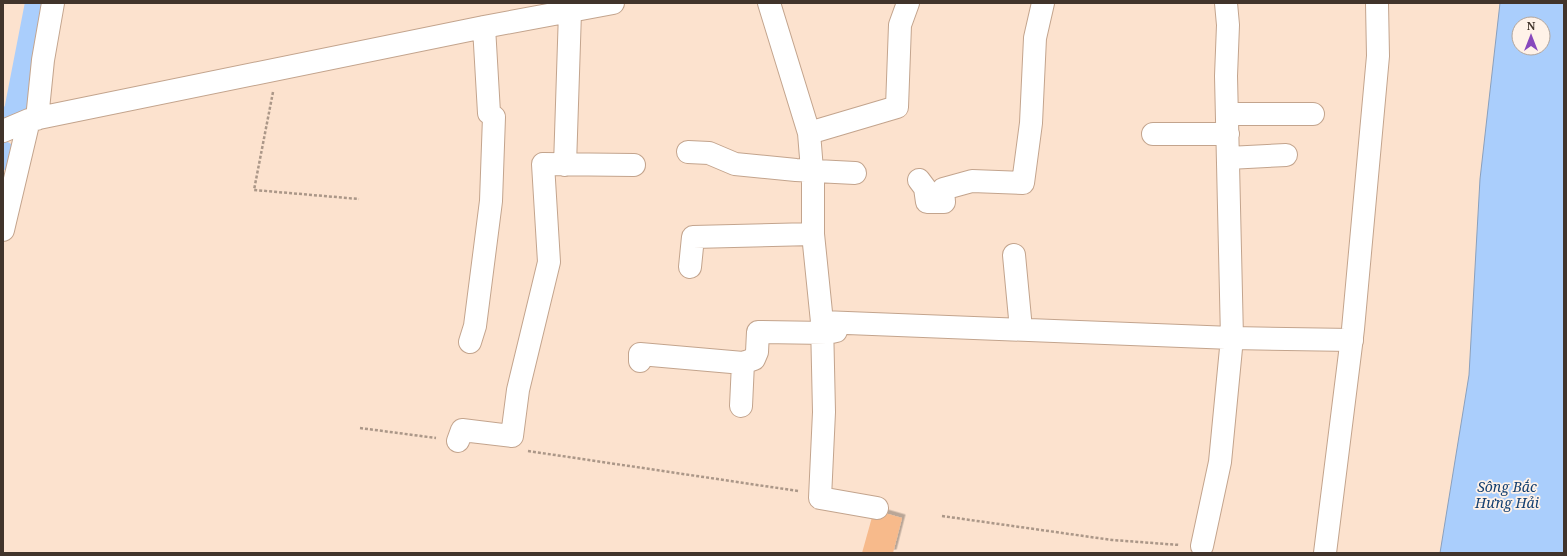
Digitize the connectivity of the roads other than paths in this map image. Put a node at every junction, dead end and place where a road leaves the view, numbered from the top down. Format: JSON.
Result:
{"nodes":[{"id":1,"x":53,"y":3,"type":"edge"},
{"id":2,"x":613,"y":3,"type":"edge"},
{"id":3,"x":769,"y":3,"type":"edge"},
{"id":4,"x":908,"y":3,"type":"edge"},
{"id":5,"x":1042,"y":3,"type":"edge"},
{"id":6,"x":1226,"y":3,"type":"edge"},
{"id":7,"x":1377,"y":3,"type":"edge"},
{"id":8,"x":570,"y":12,"type":"junction"},
{"id":9,"x":484,"y":27,"type":"junction"},
{"id":10,"x":1313,"y":114,"type":"dead end"},
{"id":11,"x":33,"y":120,"type":"junction"},
{"id":12,"x":1228,"y":124,"type":"junction"},
{"id":13,"x":3,"y":131,"type":"edge"},
{"id":14,"x":808,"y":133,"type":"junction"},
{"id":15,"x":1153,"y":134,"type":"dead end"},
{"id":16,"x":688,"y":152,"type":"dead end"},
{"id":17,"x":1286,"y":155,"type":"dead end"},
{"id":18,"x":1228,"y":158,"type":"junction"},
{"id":19,"x":565,"y":165,"type":"junction"},
{"id":20,"x":634,"y":165,"type":"dead end"},
{"id":21,"x":812,"y":171,"type":"junction"},
{"id":22,"x":855,"y":173,"type":"dead end"},
{"id":23,"x":919,"y":180,"type":"dead end"},
{"id":24,"x":3,"y":230,"type":"edge"},
{"id":25,"x":813,"y":234,"type":"junction"},
{"id":26,"x":1014,"y":255,"type":"dead end"},
{"id":27,"x":690,"y":267,"type":"dead end"},
{"id":28,"x":828,"y":326,"type":"junction"},
{"id":29,"x":1021,"y":329,"type":"junction"},
{"id":30,"x":1232,"y":338,"type":"junction"},
{"id":31,"x":1352,"y":340,"type":"junction"},
{"id":32,"x":470,"y":342,"type":"dead end"},
{"id":33,"x":640,"y":360,"type":"dead end"},
{"id":34,"x":743,"y":363,"type":"junction"},
{"id":35,"x":741,"y":406,"type":"dead end"},
{"id":36,"x":458,"y":441,"type":"road end"},
{"id":37,"x":877,"y":508,"type":"dead end"},
{"id":38,"x":1202,"y":546,"type":"road end"},
{"id":39,"x":1325,"y":553,"type":"edge"}],
"edges":[{"from":1,"to":11,"type":"street"},
{"from":2,"to":8,"type":"street"},
{"from":3,"to":14,"type":"street"},
{"from":4,"to":14,"type":"street"},
{"from":5,"to":23,"type":"street"},
{"from":6,"to":12,"type":"street"},
{"from":7,"to":31,"type":"street"},
{"from":8,"to":9,"type":"street"},
{"from":8,"to":19,"type":"street"},
{"from":9,"to":11,"type":"street"},
{"from":9,"to":32,"type":"street"},
{"from":10,"to":12,"type":"street"},
{"from":11,"to":13,"type":"street"},
{"from":11,"to":24,"type":"street"},
{"from":12,"to":15,"type":"street"},
{"from":12,"to":18,"type":"street"},
{"from":14,"to":21,"type":"street"},
{"from":16,"to":21,"type":"street"},
{"from":17,"to":18,"type":"street"},
{"from":18,"to":30,"type":"street"},
{"from":19,"to":20,"type":"street"},
{"from":19,"to":36,"type":"street"},
{"from":21,"to":22,"type":"street"},
{"from":21,"to":25,"type":"street"},
{"from":25,"to":27,"type":"street"},
{"from":25,"to":28,"type":"street"},
{"from":26,"to":29,"type":"street"},
{"from":28,"to":29,"type":"street"},
{"from":28,"to":34,"type":"street"},
{"from":28,"to":37,"type":"street"},
{"from":29,"to":30,"type":"street"},
{"from":30,"to":31,"type":"street"},
{"from":30,"to":38,"type":"street"},
{"from":31,"to":39,"type":"street"},
{"from":33,"to":34,"type":"street"},
{"from":34,"to":35,"type":"street"}]}
